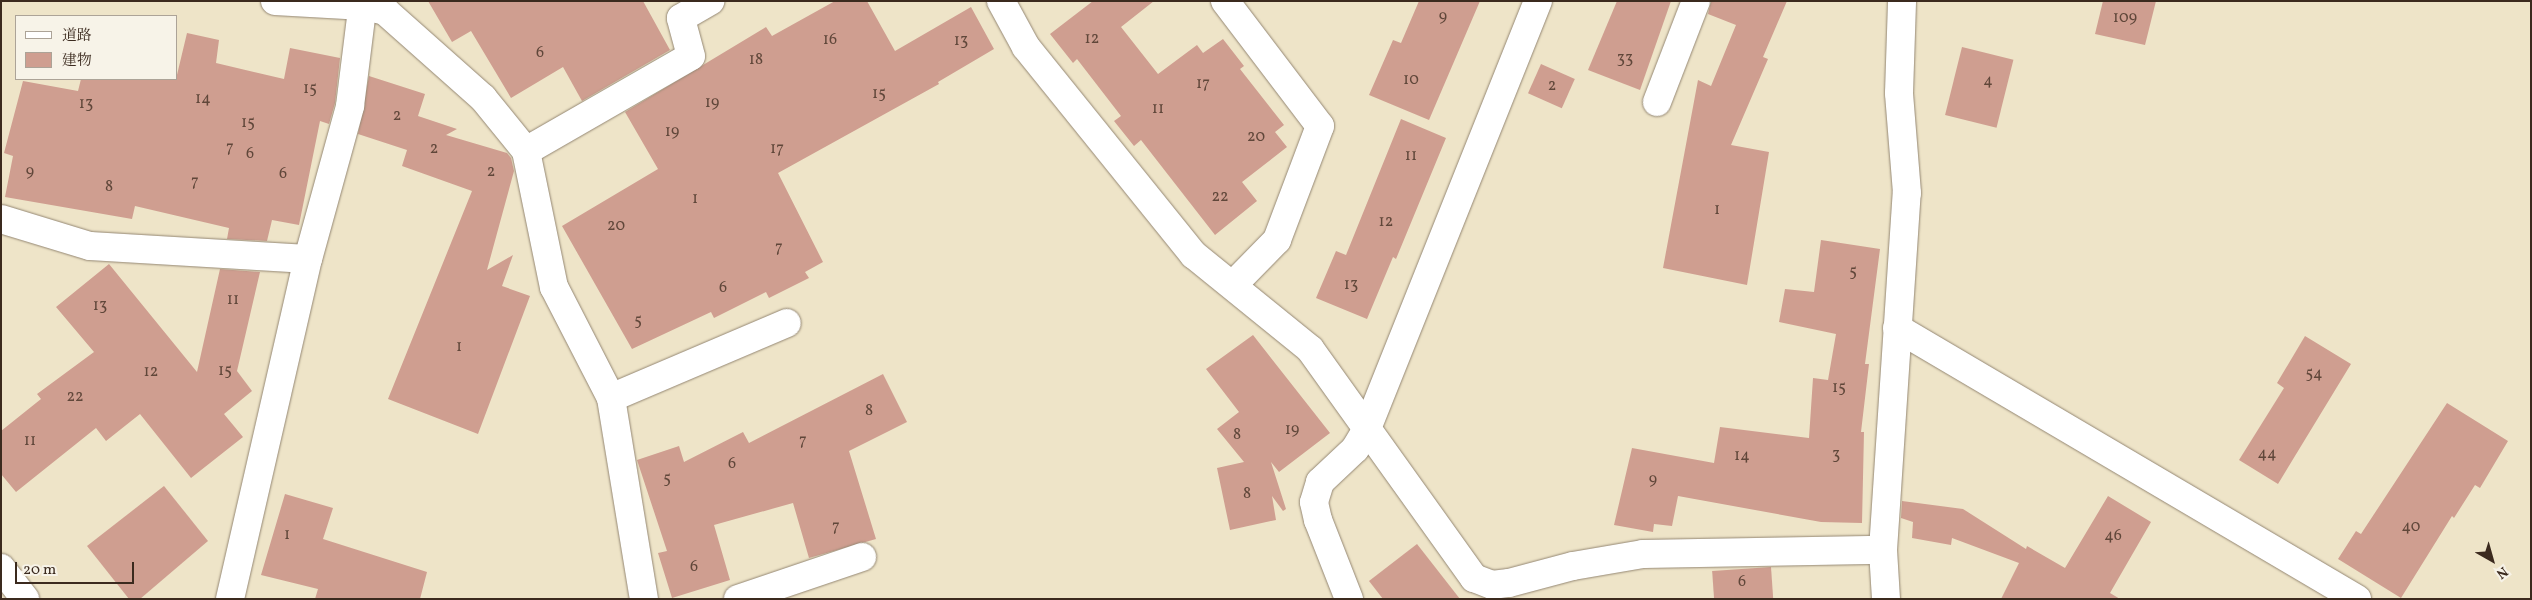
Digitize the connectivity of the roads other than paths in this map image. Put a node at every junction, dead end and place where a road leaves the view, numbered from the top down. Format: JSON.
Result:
{"nodes":[{"id":1,"x":275,"y":1,"type":"edge"},
{"id":2,"x":711,"y":1,"type":"edge"},
{"id":3,"x":1001,"y":1,"type":"edge"},
{"id":4,"x":1225,"y":1,"type":"edge"},
{"id":5,"x":1538,"y":1,"type":"edge"},
{"id":6,"x":1696,"y":1,"type":"edge"},
{"id":7,"x":1902,"y":1,"type":"edge"},
{"id":8,"x":363,"y":4,"type":"edge"},
{"id":9,"x":1657,"y":102,"type":"dead end"},
{"id":10,"x":526,"y":151,"type":"junction"},
{"id":11,"x":1,"y":219,"type":"edge"},
{"id":12,"x":308,"y":259,"type":"junction"},
{"id":13,"x":1233,"y":285,"type":"junction"},
{"id":14,"x":787,"y":323,"type":"dead end"},
{"id":15,"x":1897,"y":328,"type":"junction"},
{"id":16,"x":611,"y":398,"type":"junction"},
{"id":17,"x":1366,"y":431,"type":"junction"},
{"id":18,"x":1884,"y":550,"type":"junction"},
{"id":19,"x":862,"y":556,"type":"dead end"},
{"id":20,"x":1,"y":568,"type":"edge"},
{"id":21,"x":25,"y":599,"type":"edge"},
{"id":22,"x":230,"y":599,"type":"edge"},
{"id":23,"x":644,"y":599,"type":"edge"},
{"id":24,"x":738,"y":599,"type":"edge"},
{"id":25,"x":1350,"y":599,"type":"edge"},
{"id":26,"x":1886,"y":599,"type":"edge"},
{"id":27,"x":2357,"y":599,"type":"edge"}],
"edges":[{"from":1,"to":8,"type":"street"},
{"from":2,"to":10,"type":"street"},
{"from":3,"to":13,"type":"street"},
{"from":4,"to":13,"type":"street"},
{"from":5,"to":17,"type":"street"},
{"from":6,"to":9,"type":"street"},
{"from":7,"to":15,"type":"street"},
{"from":8,"to":10,"type":"street"},
{"from":8,"to":12,"type":"street"},
{"from":10,"to":16,"type":"street"},
{"from":11,"to":12,"type":"street"},
{"from":12,"to":22,"type":"street"},
{"from":13,"to":17,"type":"street"},
{"from":14,"to":16,"type":"street"},
{"from":15,"to":18,"type":"street"},
{"from":15,"to":27,"type":"street"},
{"from":16,"to":23,"type":"street"},
{"from":17,"to":18,"type":"street"},
{"from":17,"to":25,"type":"street"},
{"from":18,"to":26,"type":"street"},
{"from":19,"to":24,"type":"street"},
{"from":20,"to":21,"type":"street"}]}
